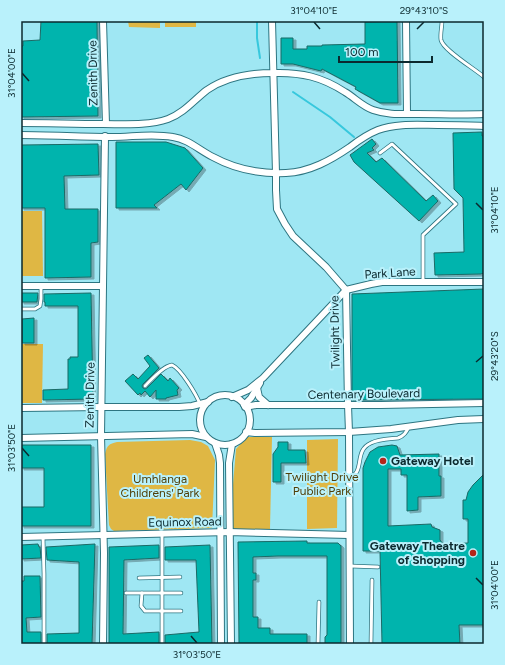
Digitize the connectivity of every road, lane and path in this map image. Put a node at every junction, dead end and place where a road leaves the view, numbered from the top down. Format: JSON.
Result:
{"nodes":[{"id":1,"x":103,"y":21,"type":"edge"},
{"id":2,"x":272,"y":21,"type":"edge"},
{"id":3,"x":406,"y":21,"type":"edge"},
{"id":4,"x":442,"y":21,"type":"edge"},
{"id":5,"x":273,"y":73,"type":"junction"},
{"id":6,"x":484,"y":77,"type":"edge"},
{"id":7,"x":483,"y":113,"type":"edge"},
{"id":8,"x":407,"y":114,"type":"junction"},
{"id":9,"x":21,"y":123,"type":"edge"},
{"id":10,"x":106,"y":124,"type":"junction"},
{"id":11,"x":484,"y":126,"type":"edge"},
{"id":12,"x":21,"y":135,"type":"edge"},
{"id":13,"x":105,"y":136,"type":"junction"},
{"id":14,"x":380,"y":153,"type":"dead end"},
{"id":15,"x":276,"y":173,"type":"junction"},
{"id":16,"x":423,"y":282,"type":"junction"},
{"id":17,"x":484,"y":282,"type":"edge"},
{"id":18,"x":21,"y":286,"type":"edge"},
{"id":19,"x":41,"y":286,"type":"junction"},
{"id":20,"x":103,"y":286,"type":"junction"},
{"id":21,"x":346,"y":290,"type":"junction"},
{"id":22,"x":21,"y":309,"type":"edge"},
{"id":23,"x":264,"y":378,"type":"junction"},
{"id":24,"x":145,"y":386,"type":"dead end"},
{"id":25,"x":257,"y":388,"type":"junction"},
{"id":26,"x":232,"y":397,"type":"junction"},
{"id":27,"x":208,"y":402,"type":"junction"},
{"id":28,"x":484,"y":403,"type":"edge"},
{"id":29,"x":200,"y":404,"type":"junction"},
{"id":30,"x":268,"y":405,"type":"junction"},
{"id":31,"x":348,"y":405,"type":"junction"},
{"id":32,"x":244,"y":406,"type":"junction"},
{"id":33,"x":102,"y":407,"type":"junction"},
{"id":34,"x":21,"y":408,"type":"edge"},
{"id":35,"x":484,"y":419,"type":"edge"},
{"id":36,"x":409,"y":426,"type":"junction"},
{"id":37,"x":246,"y":432,"type":"junction"},
{"id":38,"x":349,"y":432,"type":"junction"},
{"id":39,"x":101,"y":436,"type":"junction"},
{"id":40,"x":206,"y":437,"type":"junction"},
{"id":41,"x":21,"y":438,"type":"edge"},
{"id":42,"x":215,"y":443,"type":"junction"},
{"id":43,"x":232,"y":444,"type":"junction"},
{"id":44,"x":349,"y":478,"type":"junction"},
{"id":45,"x":229,"y":532,"type":"junction"},
{"id":46,"x":220,"y":533,"type":"junction"},
{"id":47,"x":162,"y":534,"type":"junction"},
{"id":48,"x":104,"y":535,"type":"junction"},
{"id":49,"x":349,"y":535,"type":"junction"},
{"id":50,"x":21,"y":537,"type":"edge"},
{"id":51,"x":42,"y":537,"type":"junction"},
{"id":52,"x":350,"y":566,"type":"junction"},
{"id":53,"x":378,"y":567,"type":"dead end"},
{"id":54,"x":162,"y":577,"type":"junction"},
{"id":55,"x":180,"y":577,"type":"dead end"},
{"id":56,"x":139,"y":578,"type":"dead end"},
{"id":57,"x":372,"y":580,"type":"dead end"},
{"id":58,"x":181,"y":592,"type":"dead end"},
{"id":59,"x":126,"y":593,"type":"dead end"},
{"id":60,"x":142,"y":593,"type":"junction"},
{"id":61,"x":162,"y":593,"type":"junction"},
{"id":62,"x":319,"y":602,"type":"dead end"},
{"id":63,"x":162,"y":611,"type":"junction"},
{"id":64,"x":181,"y":611,"type":"dead end"},
{"id":65,"x":44,"y":644,"type":"edge"},
{"id":66,"x":103,"y":644,"type":"edge"},
{"id":67,"x":162,"y":644,"type":"edge"},
{"id":68,"x":221,"y":644,"type":"edge"},
{"id":69,"x":231,"y":644,"type":"edge"},
{"id":70,"x":318,"y":644,"type":"edge"},
{"id":71,"x":350,"y":644,"type":"edge"},
{"id":72,"x":371,"y":644,"type":"edge"}],
"edges":[{"from":1,"to":10,"type":"street","name":"Zenith Drive"},
{"from":2,"to":5,"type":"street","name":"Twilight Drive"},
{"from":3,"to":8,"type":"street"},
{"from":4,"to":6,"type":"lane"},
{"from":5,"to":8,"type":"street"},
{"from":5,"to":10,"type":"street"},
{"from":5,"to":15,"type":"street","name":"Twilight Drive"},
{"from":7,"to":8,"type":"street"},
{"from":9,"to":10,"type":"street"},
{"from":11,"to":15,"type":"street"},
{"from":12,"to":13,"type":"street"},
{"from":13,"to":15,"type":"street"},
{"from":13,"to":20,"type":"street","name":"Zenith Drive"},
{"from":14,"to":16,"type":"lane"},
{"from":15,"to":21,"type":"street","name":"Twilight Drive"},
{"from":16,"to":17,"type":"street","name":"Park Lane"},
{"from":16,"to":21,"type":"street","name":"Park Lane"},
{"from":18,"to":19,"type":"street"},
{"from":19,"to":20,"type":"street"},
{"from":19,"to":22,"type":"lane"},
{"from":20,"to":33,"type":"street","name":"Zenith Drive"},
{"from":21,"to":23,"type":"street"},
{"from":21,"to":31,"type":"street","name":"Twilight Drive"},
{"from":23,"to":25,"type":"street"},
{"from":23,"to":26,"type":"street"},
{"from":24,"to":29,"type":"lane"},
{"from":25,"to":30,"type":"street"},
{"from":25,"to":32,"type":"street"},
{"from":26,"to":27,"type":"street"},
{"from":26,"to":32,"type":"street"},
{"from":27,"to":29,"type":"street"},
{"from":27,"to":40,"type":"street"},
{"from":28,"to":31,"type":"street","name":"Centenary Boulevard"},
{"from":29,"to":33,"type":"street"},
{"from":30,"to":31,"type":"street","name":"Centenary Boulevard"},
{"from":30,"to":32,"type":"street","name":"Centenary Boulevard"},
{"from":31,"to":38,"type":"street","name":"Twilight Drive"},
{"from":32,"to":37,"type":"street"},
{"from":33,"to":34,"type":"street"},
{"from":33,"to":39,"type":"street","name":"Zenith Drive"},
{"from":35,"to":36,"type":"street"},
{"from":36,"to":38,"type":"street"},
{"from":36,"to":44,"type":"lane"},
{"from":37,"to":38,"type":"street"},
{"from":37,"to":43,"type":"street"},
{"from":38,"to":44,"type":"street","name":"Twilight Drive"},
{"from":39,"to":40,"type":"street"},
{"from":39,"to":41,"type":"street"},
{"from":39,"to":48,"type":"street","name":"Zenith Drive"},
{"from":40,"to":42,"type":"street"},
{"from":42,"to":43,"type":"street"},
{"from":42,"to":46,"type":"street"},
{"from":43,"to":45,"type":"street"},
{"from":44,"to":49,"type":"street","name":"Twilight Drive"},
{"from":45,"to":46,"type":"street","name":"Equinox Road"},
{"from":45,"to":49,"type":"street","name":"Equinox Road"},
{"from":45,"to":69,"type":"street"},
{"from":46,"to":47,"type":"street","name":"Equinox Road"},
{"from":46,"to":68,"type":"street"},
{"from":47,"to":48,"type":"street","name":"Equinox Road"},
{"from":47,"to":54,"type":"lane"},
{"from":48,"to":51,"type":"street","name":"Equinox Road"},
{"from":48,"to":66,"type":"street","name":"Zenith Drive"},
{"from":49,"to":52,"type":"street","name":"Twilight Drive"},
{"from":50,"to":51,"type":"street","name":"Equinox Road"},
{"from":51,"to":65,"type":"lane"},
{"from":52,"to":53,"type":"lane"},
{"from":52,"to":71,"type":"street","name":"Twilight Drive"},
{"from":54,"to":55,"type":"lane"},
{"from":54,"to":56,"type":"lane"},
{"from":54,"to":61,"type":"lane"},
{"from":57,"to":72,"type":"lane"},
{"from":58,"to":61,"type":"lane"},
{"from":59,"to":60,"type":"lane"},
{"from":60,"to":61,"type":"lane"},
{"from":60,"to":63,"type":"lane"},
{"from":61,"to":63,"type":"lane"},
{"from":62,"to":70,"type":"lane"},
{"from":63,"to":64,"type":"lane"},
{"from":63,"to":67,"type":"lane"}]}
